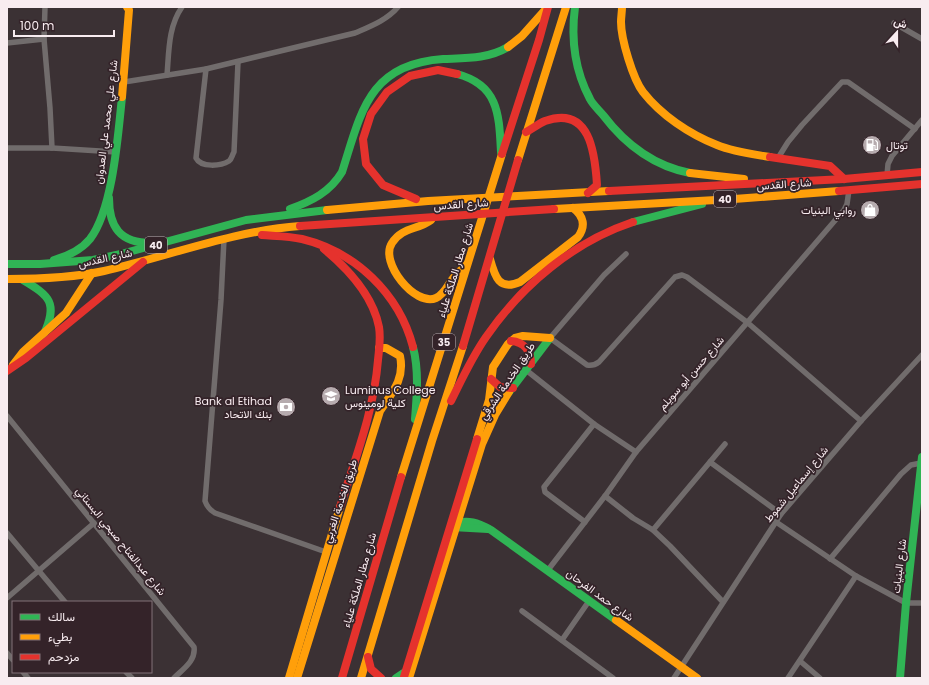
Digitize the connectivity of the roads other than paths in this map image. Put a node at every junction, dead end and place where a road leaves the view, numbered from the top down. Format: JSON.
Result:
{"nodes":[{"id":1,"x":45,"y":7,"type":"edge"},
{"id":2,"x":182,"y":7,"type":"edge"},
{"id":3,"x":398,"y":7,"type":"edge"},
{"id":4,"x":548,"y":7,"type":"edge"},
{"id":5,"x":566,"y":7,"type":"edge"},
{"id":6,"x":575,"y":7,"type":"edge"},
{"id":7,"x":622,"y":7,"type":"edge"},
{"id":8,"x":129,"y":8,"type":"edge"},
{"id":9,"x":894,"y":22,"type":"dead end"},
{"id":10,"x":44,"y":39,"type":"junction"},
{"id":11,"x":922,"y":39,"type":"edge"},
{"id":12,"x":7,"y":43,"type":"edge"},
{"id":13,"x":238,"y":62,"type":"junction"},
{"id":14,"x":206,"y":69,"type":"junction"},
{"id":15,"x":167,"y":75,"type":"junction"},
{"id":16,"x":124,"y":82,"type":"junction"},
{"id":17,"x":922,"y":120,"type":"edge"},
{"id":18,"x":915,"y":129,"type":"junction"},
{"id":19,"x":526,"y":132,"type":"junction"},
{"id":20,"x":7,"y":148,"type":"edge"},
{"id":21,"x":52,"y":148,"type":"junction"},
{"id":22,"x":116,"y":152,"type":"junction"},
{"id":23,"x":501,"y":158,"type":"junction"},
{"id":24,"x":778,"y":158,"type":"junction"},
{"id":25,"x":922,"y":172,"type":"edge"},
{"id":26,"x":887,"y":175,"type":"junction"},
{"id":27,"x":844,"y":179,"type":"junction"},
{"id":28,"x":776,"y":182,"type":"junction"},
{"id":29,"x":922,"y":184,"type":"edge"},
{"id":30,"x":849,"y":190,"type":"junction"},
{"id":31,"x":588,"y":192,"type":"junction"},
{"id":32,"x":108,"y":193,"type":"junction"},
{"id":33,"x":719,"y":199,"type":"junction"},
{"id":34,"x":428,"y":201,"type":"junction"},
{"id":35,"x":573,"y":208,"type":"junction"},
{"id":36,"x":272,"y":216,"type":"junction"},
{"id":37,"x":432,"y":217,"type":"junction"},
{"id":38,"x":244,"y":235,"type":"junction"},
{"id":39,"x":224,"y":239,"type":"junction"},
{"id":40,"x":314,"y":242,"type":"junction"},
{"id":41,"x":162,"y":243,"type":"junction"},
{"id":42,"x":626,"y":254,"type":"dead end"},
{"id":43,"x":490,"y":259,"type":"junction"},
{"id":44,"x":93,"y":260,"type":"junction"},
{"id":45,"x":143,"y":261,"type":"junction"},
{"id":46,"x":469,"y":263,"type":"junction"},
{"id":47,"x":7,"y":264,"type":"edge"},
{"id":48,"x":40,"y":264,"type":"junction"},
{"id":49,"x":92,"y":273,"type":"junction"},
{"id":50,"x":7,"y":279,"type":"edge"},
{"id":51,"x":23,"y":280,"type":"junction"},
{"id":52,"x":748,"y":322,"type":"junction"},
{"id":53,"x":44,"y":334,"type":"junction"},
{"id":54,"x":550,"y":338,"type":"junction"},
{"id":55,"x":511,"y":341,"type":"junction"},
{"id":56,"x":379,"y":348,"type":"junction"},
{"id":57,"x":922,"y":355,"type":"edge"},
{"id":58,"x":528,"y":367,"type":"junction"},
{"id":59,"x":9,"y":370,"type":"edge"},
{"id":60,"x":491,"y":379,"type":"junction"},
{"id":61,"x":513,"y":388,"type":"junction"},
{"id":62,"x":7,"y":416,"type":"edge"},
{"id":63,"x":861,"y":421,"type":"junction"},
{"id":64,"x":594,"y":424,"type":"junction"},
{"id":65,"x":414,"y":434,"type":"junction"},
{"id":66,"x":432,"y":441,"type":"junction"},
{"id":67,"x":725,"y":444,"type":"dead end"},
{"id":68,"x":636,"y":452,"type":"junction"},
{"id":69,"x":922,"y":460,"type":"edge"},
{"id":70,"x":360,"y":461,"type":"junction"},
{"id":71,"x":710,"y":462,"type":"junction"},
{"id":72,"x":605,"y":496,"type":"junction"},
{"id":73,"x":782,"y":514,"type":"junction"},
{"id":74,"x":585,"y":522,"type":"junction"},
{"id":75,"x":776,"y":522,"type":"junction"},
{"id":76,"x":94,"y":523,"type":"junction"},
{"id":77,"x":455,"y":525,"type":"junction"},
{"id":78,"x":653,"y":530,"type":"junction"},
{"id":79,"x":7,"y":533,"type":"edge"},
{"id":80,"x":326,"y":552,"type":"junction"},
{"id":81,"x":830,"y":559,"type":"junction"},
{"id":82,"x":548,"y":570,"type":"junction"},
{"id":83,"x":39,"y":571,"type":"junction"},
{"id":84,"x":856,"y":576,"type":"junction"},
{"id":85,"x":7,"y":598,"type":"edge"},
{"id":86,"x":65,"y":601,"type":"edge"},
{"id":87,"x":589,"y":601,"type":"junction"},
{"id":88,"x":723,"y":602,"type":"junction"},
{"id":89,"x":906,"y":603,"type":"junction"},
{"id":90,"x":922,"y":603,"type":"edge"},
{"id":91,"x":522,"y":611,"type":"dead end"},
{"id":92,"x":562,"y":640,"type":"junction"},
{"id":93,"x":368,"y":652,"type":"junction"},
{"id":94,"x":800,"y":661,"type":"junction"},
{"id":95,"x":682,"y":668,"type":"junction"},
{"id":96,"x":406,"y":676,"type":"edge"},
{"id":97,"x":174,"y":678,"type":"edge"},
{"id":98,"x":289,"y":678,"type":"edge"},
{"id":99,"x":298,"y":678,"type":"edge"},
{"id":100,"x":342,"y":678,"type":"edge"},
{"id":101,"x":361,"y":678,"type":"edge"},
{"id":102,"x":380,"y":678,"type":"edge"},
{"id":103,"x":396,"y":678,"type":"edge"},
{"id":104,"x":613,"y":678,"type":"edge"},
{"id":105,"x":674,"y":678,"type":"edge"},
{"id":106,"x":697,"y":678,"type":"edge"},
{"id":107,"x":788,"y":678,"type":"edge"},
{"id":108,"x":820,"y":678,"type":"edge"},
{"id":109,"x":900,"y":678,"type":"edge"}],
"edges":[{"from":1,"to":10,"type":"street"},
{"from":2,"to":15,"type":"street"},
{"from":3,"to":13,"type":"street"},
{"from":4,"to":23,"type":"main road","name":"شارع مطار الملكة علياء","number":"35"},
{"from":4,"to":36,"type":"main road"},
{"from":5,"to":19,"type":"main road","number":"35"},
{"from":6,"to":28,"type":"main road"},
{"from":7,"to":24,"type":"main road"},
{"from":8,"to":16,"type":"main road","name":"شارع علي محمد علي العدوان"},
{"from":9,"to":11,"type":"street"},
{"from":10,"to":12,"type":"street"},
{"from":10,"to":21,"type":"street"},
{"from":13,"to":14,"type":"street"},
{"from":13,"to":14,"type":"street"},
{"from":14,"to":15,"type":"street"},
{"from":15,"to":16,"type":"street"},
{"from":16,"to":22,"type":"main road","name":"شارع علي محمد علي العدوان"},
{"from":17,"to":18,"type":"street"},
{"from":18,"to":24,"type":"street"},
{"from":18,"to":26,"type":"street"},
{"from":19,"to":31,"type":"main road"},
{"from":19,"to":43,"type":"main road","number":"35"},
{"from":20,"to":21,"type":"street"},
{"from":21,"to":22,"type":"street"},
{"from":22,"to":32,"type":"main road","name":"شارع علي محمد علي العدوان"},
{"from":23,"to":34,"type":"main road"},
{"from":23,"to":46,"type":"main road","name":"شارع مطار الملكة علياء","number":"35"},
{"from":24,"to":27,"type":"main road"},
{"from":25,"to":26,"type":"main road","name":"شارع القدس","number":"40"},
{"from":26,"to":27,"type":"main road","name":"شارع القدس","number":"40"},
{"from":27,"to":28,"type":"main road","name":"شارع القدس","number":"40"},
{"from":28,"to":31,"type":"main road","name":"شارع القدس","number":"40"},
{"from":29,"to":30,"type":"main road","name":"شارع القدس","number":"40"},
{"from":30,"to":33,"type":"main road","name":"شارع القدس","number":"40"},
{"from":30,"to":52,"type":"street","name":"شارع حسن أبو سويلم"},
{"from":31,"to":34,"type":"main road","name":"شارع القدس","number":"40"},
{"from":32,"to":41,"type":"main road","name":"شارع علي محمد علي العدوان"},
{"from":32,"to":48,"type":"main road","name":"شارع علي محمد علي العدوان"},
{"from":33,"to":35,"type":"main road","name":"شارع القدس","number":"40"},
{"from":33,"to":66,"type":"main road"},
{"from":34,"to":36,"type":"main road","name":"شارع القدس","number":"40"},
{"from":35,"to":37,"type":"main road","name":"شارع القدس","number":"40"},
{"from":35,"to":43,"type":"main road"},
{"from":36,"to":41,"type":"main road","name":"شارع القدس","number":"40"},
{"from":37,"to":38,"type":"main road","name":"شارع القدس","number":"40"},
{"from":37,"to":46,"type":"main road"},
{"from":38,"to":39,"type":"main road","name":"شارع القدس","number":"40"},
{"from":38,"to":40,"type":"main road"},
{"from":39,"to":45,"type":"main road","name":"شارع القدس","number":"40"},
{"from":39,"to":80,"type":"street"},
{"from":40,"to":56,"type":"main road","name":"طريق الخدمة الغربي"},
{"from":40,"to":65,"type":"main road"},
{"from":41,"to":44,"type":"main road","name":"شارع القدس","number":"40"},
{"from":42,"to":54,"type":"street"},
{"from":43,"to":66,"type":"main road","number":"35"},
{"from":44,"to":48,"type":"main road","name":"شارع القدس","number":"40"},
{"from":44,"to":49,"type":"main road"},
{"from":45,"to":49,"type":"main road","name":"شارع القدس","number":"40"},
{"from":45,"to":59,"type":"main road"},
{"from":46,"to":65,"type":"main road","name":"شارع مطار الملكة علياء","number":"35"},
{"from":47,"to":48,"type":"main road","name":"شارع القدس","number":"40"},
{"from":49,"to":51,"type":"main road","name":"شارع القدس","number":"40"},
{"from":49,"to":53,"type":"main road"},
{"from":50,"to":51,"type":"main road","name":"شارع القدس","number":"40"},
{"from":51,"to":53,"type":"main road"},
{"from":52,"to":54,"type":"street"},
{"from":52,"to":63,"type":"street"},
{"from":52,"to":68,"type":"street","name":"شارع حسن أبو سويلم"},
{"from":53,"to":59,"type":"main road"},
{"from":54,"to":55,"type":"main road","name":"طريق الخدمة الشرقي"},
{"from":54,"to":58,"type":"main road","name":"طريق الخدمة الشرقي"},
{"from":55,"to":58,"type":"main road"},
{"from":55,"to":60,"type":"main road","name":"طريق الخدمة الشرقي"},
{"from":56,"to":70,"type":"main road","name":"طريق الخدمة الغربي"},
{"from":56,"to":70,"type":"main road","name":"طريق الخدمة الغربي"},
{"from":57,"to":63,"type":"street","name":"شارع إسماعيل شموط"},
{"from":58,"to":61,"type":"main road","name":"طريق الخدمة الشرقي"},
{"from":58,"to":64,"type":"street"},
{"from":60,"to":61,"type":"main road"},
{"from":60,"to":77,"type":"main road","name":"طريق الخدمة الشرقي"},
{"from":61,"to":77,"type":"main road","name":"طريق الخدمة الشرقي"},
{"from":62,"to":76,"type":"street","name":"شارع عبدالفتاح صبحي البستاني"},
{"from":63,"to":73,"type":"street","name":"شارع إسماعيل شموط"},
{"from":64,"to":68,"type":"street"},
{"from":64,"to":74,"type":"street"},
{"from":65,"to":100,"type":"main road","name":"شارع مطار الملكة علياء","number":"35"},
{"from":66,"to":93,"type":"main road","number":"35"},
{"from":67,"to":71,"type":"street"},
{"from":68,"to":72,"type":"street","name":"شارع حسن أبو سويلم"},
{"from":69,"to":81,"type":"street"},
{"from":69,"to":89,"type":"main road","name":"شارع البنيات"},
{"from":70,"to":80,"type":"main road","name":"طريق الخدمة الغربي"},
{"from":70,"to":99,"type":"main road","name":"طريق الخدمة الغربي"},
{"from":71,"to":73,"type":"street"},
{"from":71,"to":78,"type":"street"},
{"from":72,"to":74,"type":"street","name":"شارع حسن أبو سويلم"},
{"from":72,"to":78,"type":"street"},
{"from":73,"to":75,"type":"street","name":"شارع إسماعيل شموط"},
{"from":74,"to":82,"type":"street","name":"شارع حسن أبو سويلم"},
{"from":75,"to":81,"type":"street"},
{"from":75,"to":88,"type":"street","name":"شارع إسماعيل شموط"},
{"from":76,"to":83,"type":"street"},
{"from":76,"to":97,"type":"street","name":"شارع عبدالفتاح صبحي البستاني"},
{"from":77,"to":82,"type":"main road","name":"شارع حمد الفرحان"},
{"from":77,"to":96,"type":"main road","name":"طريق الخدمة الشرقي"},
{"from":78,"to":88,"type":"street"},
{"from":79,"to":83,"type":"street"},
{"from":80,"to":98,"type":"main road","name":"طريق الخدمة الغربي"},
{"from":81,"to":84,"type":"street"},
{"from":82,"to":87,"type":"main road","name":"شارع حمد الفرحان"},
{"from":83,"to":85,"type":"street"},
{"from":83,"to":86,"type":"street"},
{"from":84,"to":89,"type":"street"},
{"from":84,"to":94,"type":"street"},
{"from":87,"to":92,"type":"street"},
{"from":87,"to":95,"type":"main road","name":"شارع حمد الفرحان"},
{"from":88,"to":95,"type":"street","name":"شارع إسماعيل شموط"},
{"from":89,"to":90,"type":"street"},
{"from":89,"to":109,"type":"main road","name":"شارع البنيات"},
{"from":91,"to":92,"type":"street"},
{"from":92,"to":104,"type":"street"},
{"from":93,"to":101,"type":"main road","number":"35"},
{"from":93,"to":102,"type":"main road"},
{"from":94,"to":107,"type":"street"},
{"from":94,"to":108,"type":"street"},
{"from":95,"to":105,"type":"street","name":"شارع إسماعيل شموط"},
{"from":95,"to":106,"type":"main road","name":"شارع حمد الفرحان"},
{"from":96,"to":103,"type":"main road"}]}
